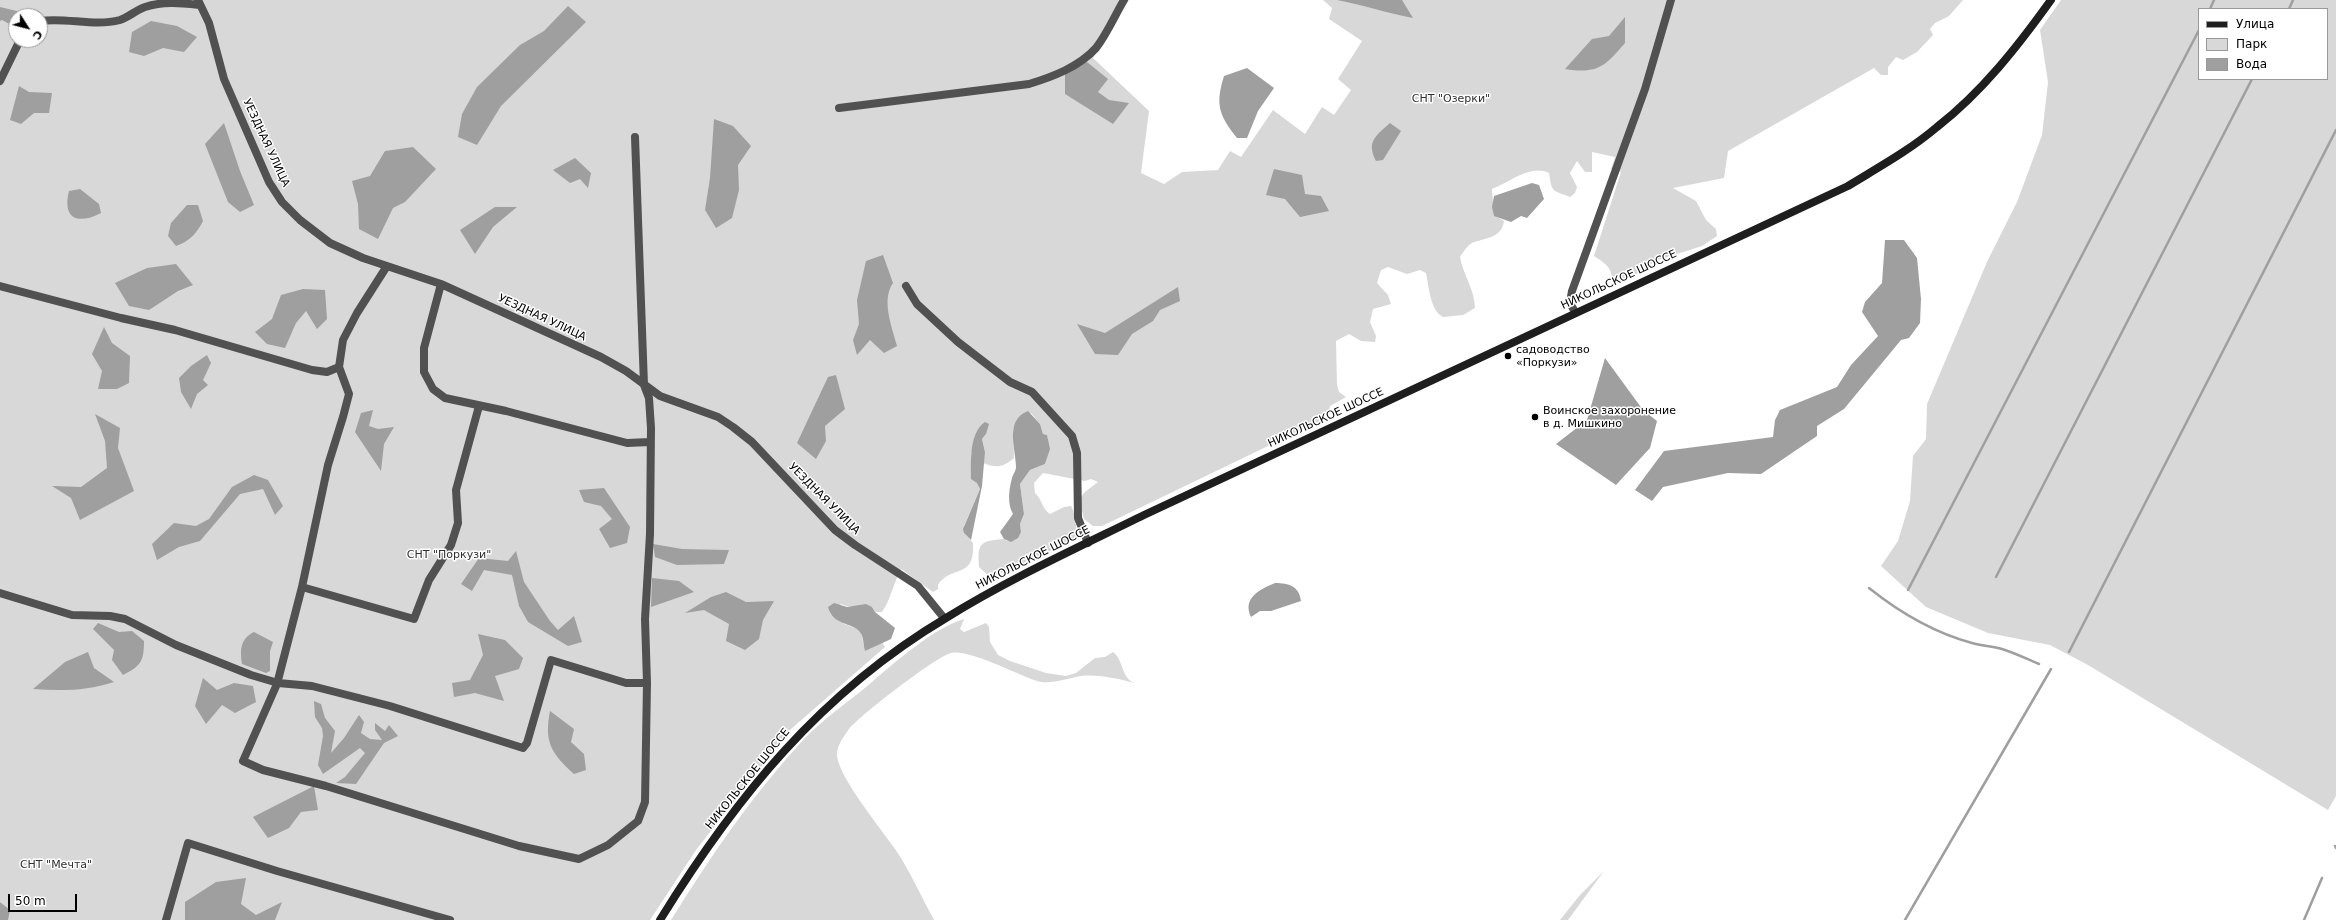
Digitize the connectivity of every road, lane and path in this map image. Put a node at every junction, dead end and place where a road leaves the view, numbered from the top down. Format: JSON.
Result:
{"nodes":[{"id":1,"x":1124,"y":0,"type":"edge"},
{"id":2,"x":1671,"y":0,"type":"edge"},
{"id":3,"x":2051,"y":0,"type":"edge"},
{"id":4,"x":199,"y":2,"type":"edge"},
{"id":5,"x":48,"y":20,"type":"edge"},
{"id":6,"x":16,"y":48,"type":"edge"},
{"id":7,"x":0,"y":81,"type":"edge"},
{"id":8,"x":839,"y":108,"type":"dead end"},
{"id":9,"x":635,"y":137,"type":"dead end"},
{"id":10,"x":387,"y":266,"type":"junction"},
{"id":11,"x":440,"y":284,"type":"junction"},
{"id":12,"x":0,"y":286,"type":"edge"},
{"id":13,"x":906,"y":286,"type":"dead end"},
{"id":14,"x":1575,"y":312,"type":"junction"},
{"id":15,"x":339,"y":367,"type":"junction"},
{"id":16,"x":644,"y":385,"type":"junction"},
{"id":17,"x":479,"y":406,"type":"junction"},
{"id":18,"x":650,"y":442,"type":"junction"},
{"id":19,"x":1088,"y":542,"type":"junction"},
{"id":20,"x":302,"y":587,"type":"junction"},
{"id":21,"x":0,"y":593,"type":"edge"},
{"id":22,"x":944,"y":618,"type":"junction"},
{"id":23,"x":278,"y":683,"type":"junction"},
{"id":24,"x":647,"y":683,"type":"junction"},
{"id":25,"x":166,"y":920,"type":"edge"},
{"id":26,"x":450,"y":920,"type":"edge"},
{"id":27,"x":660,"y":920,"type":"edge"}],
"edges":[{"from":1,"to":8,"type":"street"},
{"from":2,"to":14,"type":"street"},
{"from":3,"to":14,"type":"main road","name":"НИКОЛЬСКОЕ ШОССЕ"},
{"from":4,"to":5,"type":"street"},
{"from":4,"to":10,"type":"street","name":"УЕЗДНАЯ УЛИЦА"},
{"from":6,"to":7,"type":"street"},
{"from":9,"to":16,"type":"street"},
{"from":10,"to":11,"type":"street","name":"УЕЗДНАЯ УЛИЦА"},
{"from":10,"to":15,"type":"street"},
{"from":11,"to":16,"type":"street","name":"УЕЗДНАЯ УЛИЦА"},
{"from":11,"to":17,"type":"street"},
{"from":12,"to":15,"type":"street"},
{"from":13,"to":19,"type":"street"},
{"from":14,"to":19,"type":"main road","name":"НИКОЛЬСКОЕ ШОССЕ"},
{"from":15,"to":20,"type":"street"},
{"from":16,"to":18,"type":"street"},
{"from":16,"to":22,"type":"street","name":"УЕЗДНАЯ УЛИЦА"},
{"from":17,"to":18,"type":"street"},
{"from":17,"to":20,"type":"street"},
{"from":18,"to":24,"type":"street"},
{"from":19,"to":22,"type":"main road","name":"НИКОЛЬСКОЕ ШОССЕ"},
{"from":20,"to":23,"type":"street"},
{"from":21,"to":23,"type":"street"},
{"from":22,"to":27,"type":"main road","name":"НИКОЛЬСКОЕ ШОССЕ"},
{"from":23,"to":24,"type":"street"},
{"from":23,"to":24,"type":"street"},
{"from":25,"to":26,"type":"street"}]}
